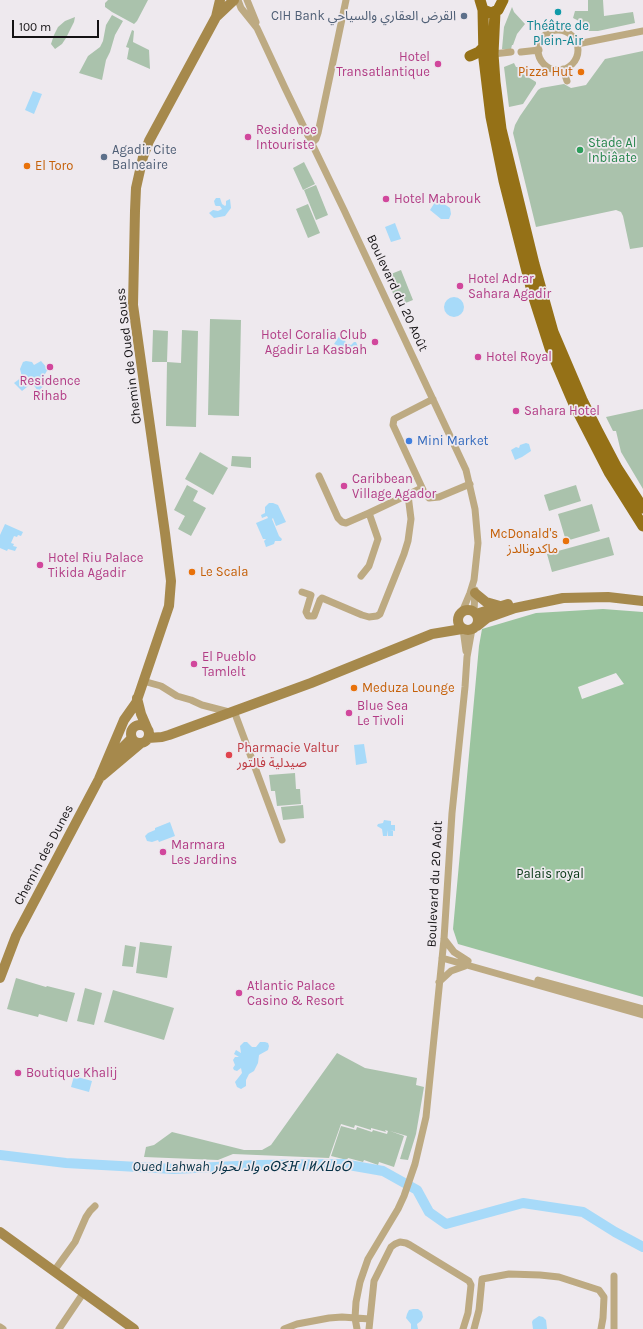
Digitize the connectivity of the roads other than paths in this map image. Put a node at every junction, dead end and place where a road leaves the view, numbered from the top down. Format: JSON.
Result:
{"nodes":[{"id":1,"x":220,"y":0,"type":"edge"},
{"id":2,"x":230,"y":0,"type":"edge"},
{"id":3,"x":236,"y":0,"type":"edge"},
{"id":4,"x":247,"y":0,"type":"edge"},
{"id":5,"x":346,"y":0,"type":"edge"},
{"id":6,"x":503,"y":0,"type":"edge"},
{"id":7,"x":481,"y":5,"type":"edge"},
{"id":8,"x":495,"y":12,"type":"junction"},
{"id":9,"x":216,"y":17,"type":"junction"},
{"id":10,"x":256,"y":26,"type":"junction"},
{"id":11,"x":643,"y":31,"type":"edge"},
{"id":12,"x":577,"y":44,"type":"junction"},
{"id":13,"x":538,"y":50,"type":"junction"},
{"id":14,"x":488,"y":51,"type":"junction"},
{"id":15,"x":511,"y":52,"type":"dead end"},
{"id":16,"x":521,"y":52,"type":"dead end"},
{"id":17,"x":470,"y":56,"type":"dead end"},
{"id":18,"x":564,"y":69,"type":"junction"},
{"id":19,"x":567,"y":81,"type":"dead end"},
{"id":20,"x":312,"y":144,"type":"junction"},
{"id":21,"x":433,"y":399,"type":"junction"},
{"id":22,"x":319,"y":476,"type":"dead end"},
{"id":23,"x":470,"y":484,"type":"junction"},
{"id":24,"x":422,"y":488,"type":"junction"},
{"id":25,"x":408,"y":495,"type":"junction"},
{"id":26,"x":643,"y":508,"type":"edge"},
{"id":27,"x":369,"y":513,"type":"junction"},
{"id":28,"x":643,"y":526,"type":"edge"},
{"id":29,"x":361,"y":576,"type":"dead end"},
{"id":30,"x":474,"y":580,"type":"junction"},
{"id":31,"x":302,"y":592,"type":"dead end"},
{"id":32,"x":475,"y":593,"type":"junction"},
{"id":33,"x":643,"y":595,"type":"edge"},
{"id":34,"x":643,"y":601,"type":"edge"},
{"id":35,"x":500,"y":606,"type":"junction"},
{"id":36,"x":461,"y":613,"type":"junction"},
{"id":37,"x":475,"y":613,"type":"junction"},
{"id":38,"x":468,"y":628,"type":"junction"},
{"id":39,"x":435,"y":633,"type":"junction"},
{"id":40,"x":143,"y":681,"type":"junction"},
{"id":41,"x":136,"y":701,"type":"junction"},
{"id":42,"x":232,"y":712,"type":"junction"},
{"id":43,"x":121,"y":728,"type":"joint"},
{"id":44,"x":141,"y":735,"type":"junction"},
{"id":45,"x":104,"y":767,"type":"junction"},
{"id":46,"x":99,"y":779,"type":"junction"},
{"id":47,"x":282,"y":840,"type":"dead end"},
{"id":48,"x":444,"y":939,"type":"junction"},
{"id":49,"x":443,"y":956,"type":"junction"},
{"id":50,"x":467,"y":963,"type":"junction"},
{"id":51,"x":0,"y":978,"type":"edge"},
{"id":52,"x":439,"y":982,"type":"junction"},
{"id":53,"x":643,"y":1009,"type":"edge"},
{"id":54,"x":643,"y":1015,"type":"edge"},
{"id":55,"x":95,"y":1206,"type":"dead end"},
{"id":56,"x":0,"y":1232,"type":"edge"},
{"id":57,"x":54,"y":1271,"type":"junction"},
{"id":58,"x":614,"y":1276,"type":"dead end"},
{"id":59,"x":84,"y":1292,"type":"junction"},
{"id":60,"x":355,"y":1318,"type":"junction"},
{"id":61,"x":370,"y":1319,"type":"junction"},
{"id":62,"x":0,"y":1327,"type":"edge"},
{"id":63,"x":131,"y":1328,"type":"edge"},
{"id":64,"x":3,"y":1329,"type":"edge"},
{"id":65,"x":60,"y":1329,"type":"edge"},
{"id":66,"x":284,"y":1329,"type":"edge"},
{"id":67,"x":357,"y":1329,"type":"edge"},
{"id":68,"x":369,"y":1329,"type":"edge"},
{"id":69,"x":463,"y":1329,"type":"edge"},
{"id":70,"x":474,"y":1329,"type":"edge"},
{"id":71,"x":601,"y":1329,"type":"edge"},
{"id":72,"x":614,"y":1329,"type":"edge"}],
"edges":[{"from":1,"to":9,"type":"street","name":"Chemin de Oued Souss"},
{"from":2,"to":3,"type":"street"},
{"from":3,"to":9,"type":"street","name":"Chemin de Oued Souss"},
{"from":3,"to":10,"type":"street","name":"Boulevard du 20 Août"},
{"from":4,"to":10,"type":"street","name":"Boulevard du 20 Août"},
{"from":5,"to":20,"type":"street"},
{"from":6,"to":8,"type":"main road"},
{"from":7,"to":8,"type":"main road"},
{"from":7,"to":14,"type":"main road"},
{"from":8,"to":14,"type":"main road"},
{"from":9,"to":40,"type":"street","name":"Chemin de Oued Souss"},
{"from":10,"to":20,"type":"street","name":"Boulevard du 20 Août"},
{"from":11,"to":12,"type":"street"},
{"from":12,"to":13,"type":"street"},
{"from":12,"to":18,"type":"street"},
{"from":13,"to":16,"type":"street"},
{"from":13,"to":18,"type":"street"},
{"from":14,"to":15,"type":"street"},
{"from":14,"to":17,"type":"main road"},
{"from":14,"to":26,"type":"main road"},
{"from":14,"to":28,"type":"main road"},
{"from":18,"to":19,"type":"street"},
{"from":20,"to":21,"type":"street","name":"Boulevard du 20 Août"},
{"from":21,"to":23,"type":"street","name":"Boulevard du 20 Août"},
{"from":21,"to":24,"type":"street"},
{"from":22,"to":27,"type":"street"},
{"from":23,"to":24,"type":"street"},
{"from":23,"to":30,"type":"street","name":"Boulevard du 20 Août"},
{"from":24,"to":25,"type":"street"},
{"from":25,"to":27,"type":"street"},
{"from":25,"to":31,"type":"street"},
{"from":27,"to":29,"type":"street"},
{"from":30,"to":32,"type":"street","name":"Boulevard du 20 Août"},
{"from":30,"to":36,"type":"street","name":"Boulevard du 20 Août"},
{"from":32,"to":35,"type":"street"},
{"from":32,"to":37,"type":"street","name":"Boulevard du 20 Août"},
{"from":33,"to":35,"type":"street"},
{"from":34,"to":38,"type":"street"},
{"from":35,"to":37,"type":"street"},
{"from":36,"to":37,"type":"street"},
{"from":36,"to":38,"type":"street"},
{"from":36,"to":39,"type":"street","name":"Boulevard du 20 Août"},
{"from":37,"to":38,"type":"street"},
{"from":38,"to":39,"type":"street","name":"Boulevard du 20 Août"},
{"from":38,"to":48,"type":"street","name":"Boulevard du 20 Août"},
{"from":39,"to":42,"type":"street","name":"Boulevard du 20 Août"},
{"from":40,"to":41,"type":"street","name":"Chemin de Oued Souss"},
{"from":40,"to":42,"type":"street"},
{"from":41,"to":43,"type":"street","name":"Chemin de Oued Souss"},
{"from":41,"to":44,"type":"street"},
{"from":42,"to":44,"type":"street","name":"Boulevard du 20 Août"},
{"from":42,"to":47,"type":"street"},
{"from":43,"to":45,"type":"street","name":"Chemin des Dunes"},
{"from":44,"to":45,"type":"street","name":"Chemin des Dunes"},
{"from":44,"to":46,"type":"street"},
{"from":45,"to":46,"type":"street","name":"Chemin des Dunes"},
{"from":46,"to":51,"type":"street","name":"Chemin des Dunes"},
{"from":48,"to":49,"type":"street","name":"Boulevard du 20 Août"},
{"from":48,"to":50,"type":"street"},
{"from":49,"to":50,"type":"street","name":"Boulevard du 20 Août"},
{"from":49,"to":52,"type":"street"},
{"from":50,"to":52,"type":"street"},
{"from":50,"to":53,"type":"street","name":"Boulevard du 20 Août"},
{"from":50,"to":54,"type":"street","name":"Boulevard du 20 Août"},
{"from":52,"to":60,"type":"street"},
{"from":55,"to":57,"type":"street"},
{"from":56,"to":57,"type":"street"},
{"from":57,"to":59,"type":"street"},
{"from":58,"to":72,"type":"street"},
{"from":59,"to":63,"type":"street"},
{"from":59,"to":65,"type":"street"},
{"from":60,"to":61,"type":"street"},
{"from":60,"to":66,"type":"street"},
{"from":60,"to":67,"type":"street"},
{"from":61,"to":68,"type":"street"},
{"from":61,"to":69,"type":"street"},
{"from":62,"to":64,"type":"street"},
{"from":70,"to":71,"type":"street"}]}
